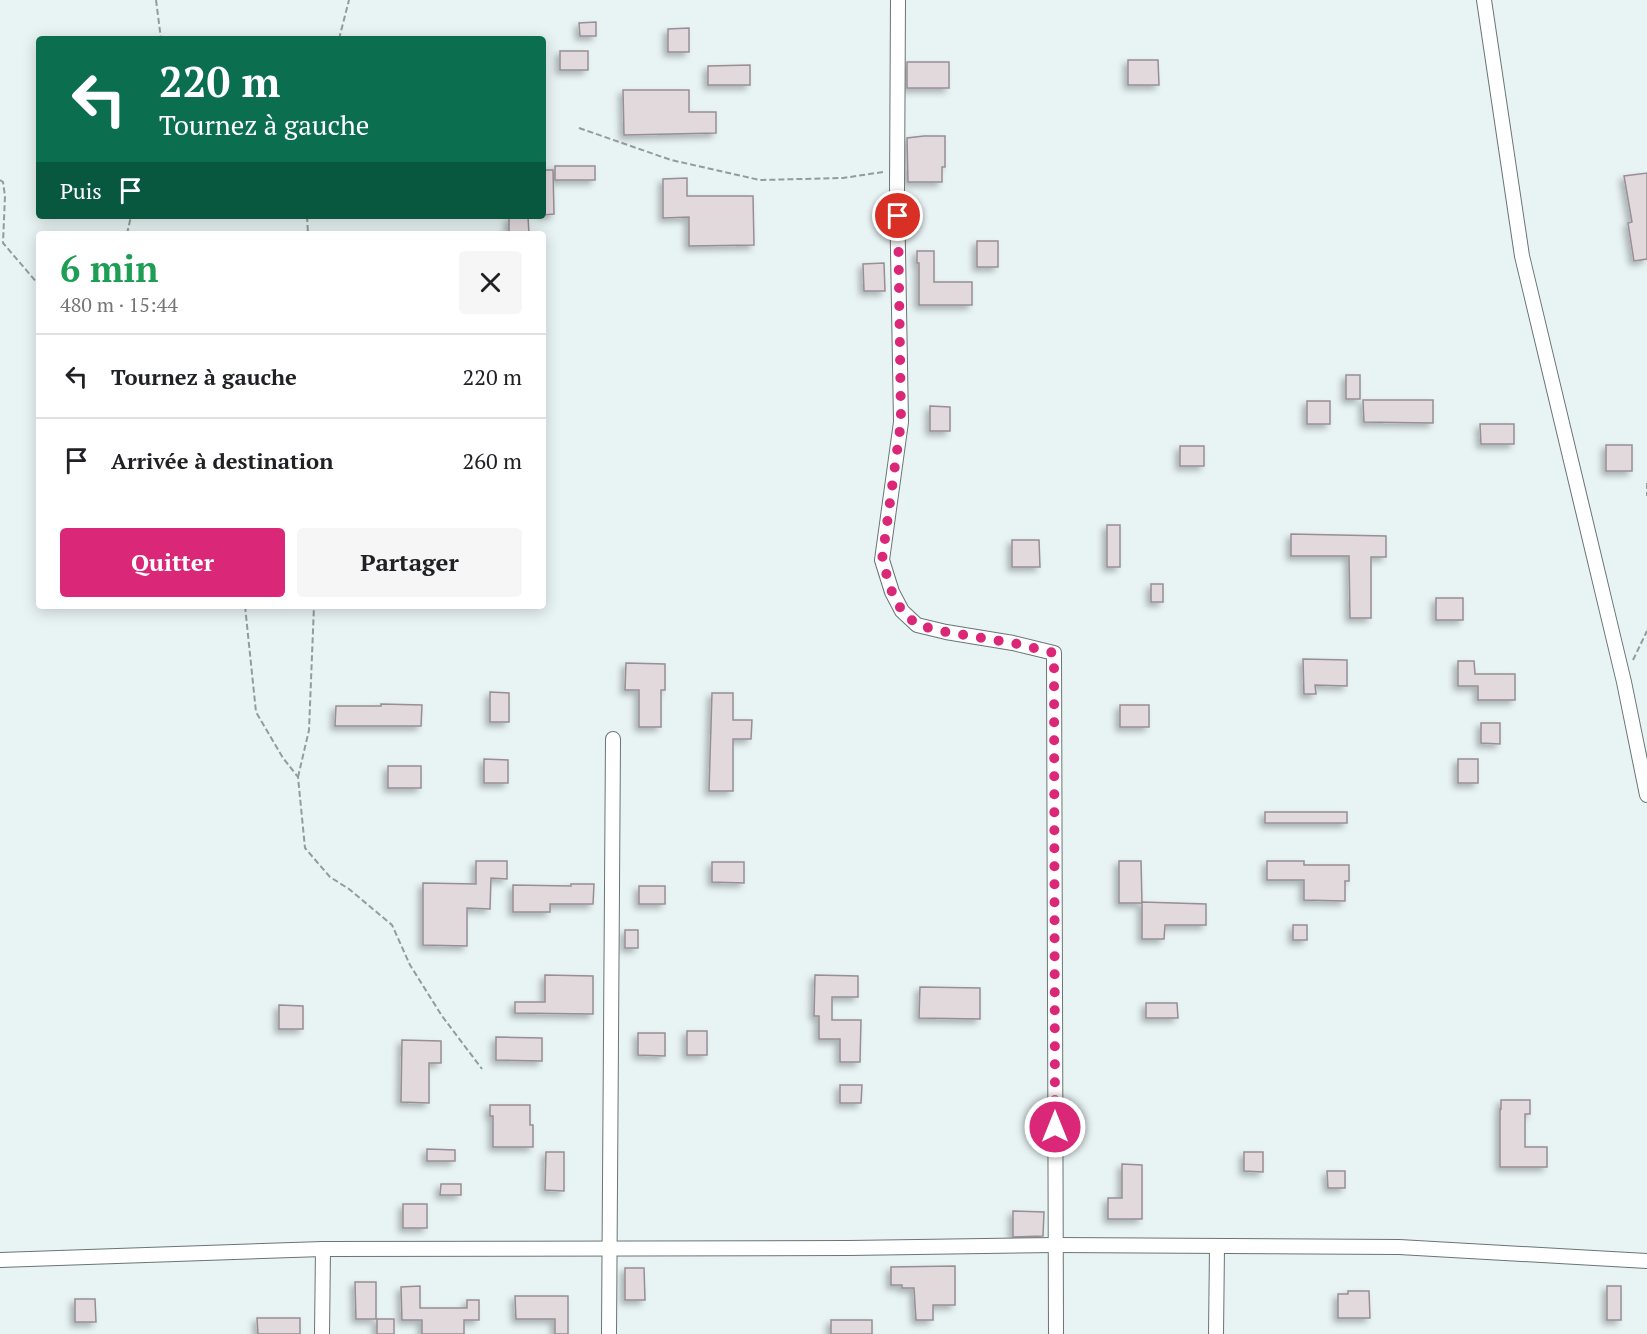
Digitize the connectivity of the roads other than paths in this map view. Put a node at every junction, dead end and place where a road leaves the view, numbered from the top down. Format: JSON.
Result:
{"nodes":[{"id":1,"x":898,"y":0,"type":"edge"},
{"id":2,"x":1484,"y":0,"type":"edge"},
{"id":3,"x":613,"y":739,"type":"dead end"},
{"id":4,"x":1647,"y":795,"type":"edge"},
{"id":5,"x":1056,"y":1245,"type":"junction"},
{"id":6,"x":1216,"y":1247,"type":"junction"},
{"id":7,"x":323,"y":1249,"type":"junction"},
{"id":8,"x":608,"y":1249,"type":"junction"},
{"id":9,"x":0,"y":1260,"type":"edge"},
{"id":10,"x":1647,"y":1261,"type":"edge"},
{"id":11,"x":322,"y":1334,"type":"edge"},
{"id":12,"x":609,"y":1334,"type":"edge"},
{"id":13,"x":1056,"y":1334,"type":"edge"},
{"id":14,"x":1216,"y":1334,"type":"edge"}],
"edges":[{"from":1,"to":5,"type":"street"},
{"from":2,"to":4,"type":"street"},
{"from":3,"to":8,"type":"street"},
{"from":5,"to":6,"type":"street"},
{"from":5,"to":8,"type":"street"},
{"from":5,"to":13,"type":"street"},
{"from":6,"to":10,"type":"street"},
{"from":6,"to":14,"type":"street"},
{"from":7,"to":8,"type":"street"},
{"from":7,"to":9,"type":"street"},
{"from":7,"to":11,"type":"street"},
{"from":8,"to":12,"type":"street"}]}
